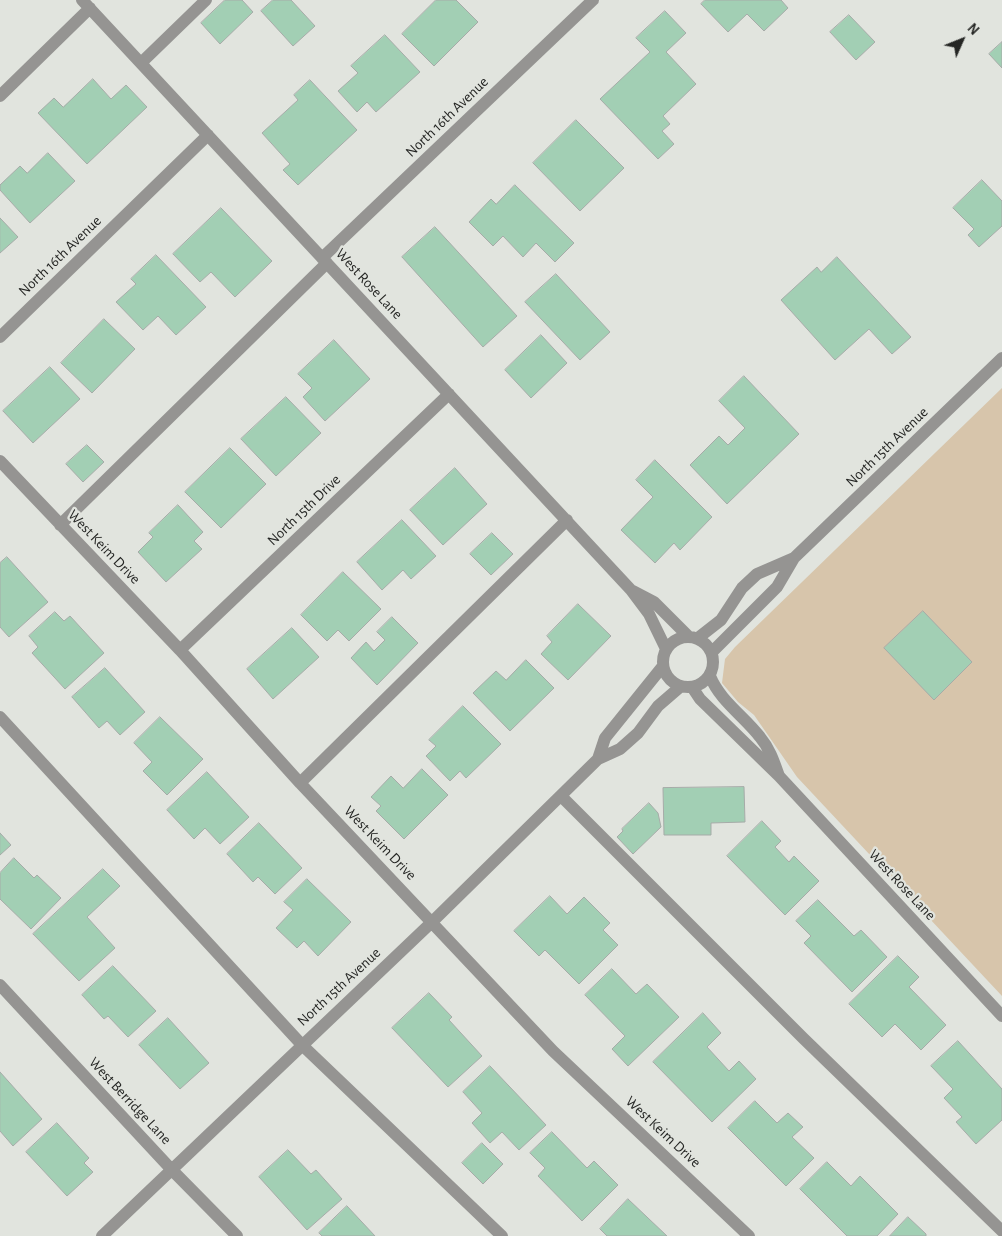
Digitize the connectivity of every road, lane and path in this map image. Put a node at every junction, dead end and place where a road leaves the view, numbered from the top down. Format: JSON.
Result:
{"nodes":[{"id":1,"x":206,"y":0,"type":"edge"},
{"id":2,"x":593,"y":0,"type":"edge"},
{"id":3,"x":86,"y":4,"type":"edge"},
{"id":4,"x":140,"y":63,"type":"junction"},
{"id":5,"x":0,"y":96,"type":"edge"},
{"id":6,"x":208,"y":136,"type":"junction"},
{"id":7,"x":325,"y":260,"type":"junction"},
{"id":8,"x":0,"y":337,"type":"edge"},
{"id":9,"x":1002,"y":358,"type":"edge"},
{"id":10,"x":450,"y":394,"type":"junction"},
{"id":11,"x":0,"y":461,"type":"edge"},
{"id":12,"x":567,"y":520,"type":"junction"},
{"id":13,"x":60,"y":525,"type":"junction"},
{"id":14,"x":794,"y":558,"type":"junction"},
{"id":15,"x":631,"y":590,"type":"junction"},
{"id":16,"x":693,"y":638,"type":"junction"},
{"id":17,"x":666,"y":649,"type":"junction"},
{"id":18,"x":180,"y":650,"type":"junction"},
{"id":19,"x":712,"y":652,"type":"junction"},
{"id":20,"x":663,"y":666,"type":"junction"},
{"id":21,"x":710,"y":676,"type":"junction"},
{"id":22,"x":686,"y":687,"type":"junction"},
{"id":23,"x":0,"y":717,"type":"edge"},
{"id":24,"x":598,"y":760,"type":"junction"},
{"id":25,"x":779,"y":776,"type":"junction"},
{"id":26,"x":300,"y":783,"type":"junction"},
{"id":27,"x":561,"y":796,"type":"junction"},
{"id":28,"x":432,"y":922,"type":"junction"},
{"id":29,"x":0,"y":985,"type":"edge"},
{"id":30,"x":1002,"y":1016,"type":"edge"},
{"id":31,"x":302,"y":1044,"type":"junction"},
{"id":32,"x":171,"y":1169,"type":"junction"},
{"id":33,"x":1002,"y":1231,"type":"edge"},
{"id":34,"x":102,"y":1236,"type":"edge"},
{"id":35,"x":237,"y":1236,"type":"edge"},
{"id":36,"x":502,"y":1236,"type":"edge"},
{"id":37,"x":749,"y":1236,"type":"edge"}],
"edges":[{"from":1,"to":4,"type":"street"},
{"from":2,"to":7,"type":"street","name":"North 16th Avenue"},
{"from":3,"to":4,"type":"street","name":"West Rose Lane"},
{"from":3,"to":5,"type":"street"},
{"from":4,"to":6,"type":"street","name":"West Rose Lane"},
{"from":6,"to":7,"type":"street","name":"West Rose Lane"},
{"from":6,"to":8,"type":"street","name":"North 16th Avenue"},
{"from":7,"to":10,"type":"street","name":"West Rose Lane"},
{"from":7,"to":13,"type":"street","name":"North 16th Avenue"},
{"from":9,"to":14,"type":"street","name":"North 15th Avenue"},
{"from":10,"to":12,"type":"street","name":"West Rose Lane"},
{"from":10,"to":18,"type":"street","name":"North 15th Drive"},
{"from":11,"to":13,"type":"street","name":"West Keim Drive"},
{"from":12,"to":15,"type":"street","name":"West Rose Lane"},
{"from":12,"to":26,"type":"street"},
{"from":13,"to":18,"type":"street","name":"West Keim Drive"},
{"from":14,"to":16,"type":"street","name":"North 15th Avenue"},
{"from":14,"to":19,"type":"street","name":"North 15th Avenue"},
{"from":15,"to":16,"type":"street","name":"West Rose Lane"},
{"from":15,"to":17,"type":"street","name":"West Rose Lane"},
{"from":16,"to":17,"type":"street"},
{"from":16,"to":19,"type":"street"},
{"from":17,"to":20,"type":"street"},
{"from":18,"to":26,"type":"street","name":"West Keim Drive"},
{"from":19,"to":21,"type":"street"},
{"from":20,"to":22,"type":"street"},
{"from":20,"to":24,"type":"street","name":"North 15th Avenue"},
{"from":21,"to":22,"type":"street"},
{"from":21,"to":25,"type":"street","name":"West Rose Lane"},
{"from":22,"to":24,"type":"street","name":"North 15th Avenue"},
{"from":22,"to":25,"type":"street","name":"West Rose Lane"},
{"from":23,"to":31,"type":"street"},
{"from":24,"to":27,"type":"street","name":"North 15th Avenue"},
{"from":25,"to":30,"type":"street","name":"West Rose Lane"},
{"from":26,"to":28,"type":"street","name":"West Keim Drive"},
{"from":27,"to":28,"type":"street","name":"North 15th Avenue"},
{"from":27,"to":33,"type":"street"},
{"from":28,"to":31,"type":"street","name":"North 15th Avenue"},
{"from":28,"to":37,"type":"street","name":"West Keim Drive"},
{"from":29,"to":32,"type":"street","name":"West Berridge Lane"},
{"from":31,"to":32,"type":"street","name":"North 15th Avenue"},
{"from":31,"to":36,"type":"street"},
{"from":32,"to":34,"type":"street","name":"North 15th Avenue"},
{"from":32,"to":35,"type":"street","name":"West Berridge Lane"}]}
